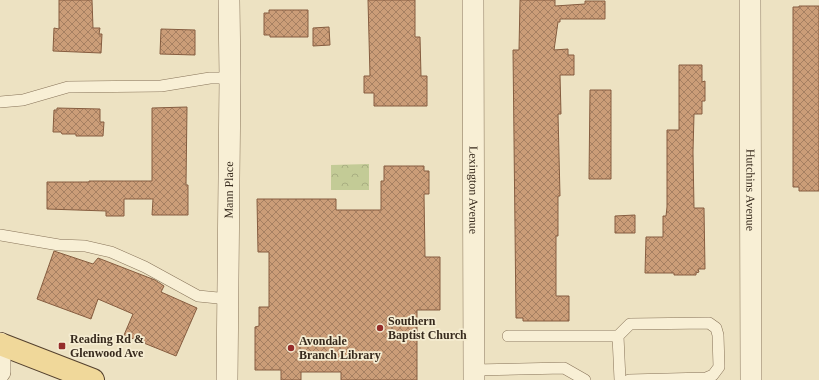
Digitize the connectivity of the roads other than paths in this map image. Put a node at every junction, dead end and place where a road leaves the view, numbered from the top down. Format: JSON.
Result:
{"nodes":[{"id":1,"x":229,"y":0,"type":"edge"},
{"id":2,"x":473,"y":0,"type":"edge"},
{"id":3,"x":750,"y":0,"type":"edge"},
{"id":4,"x":230,"y":78,"type":"junction"},
{"id":5,"x":0,"y":102,"type":"edge"},
{"id":6,"x":0,"y":235,"type":"edge"},
{"id":7,"x":228,"y":299,"type":"junction"},
{"id":8,"x":508,"y":336,"type":"dead end"},
{"id":9,"x":618,"y":336,"type":"junction"},
{"id":10,"x":0,"y":343,"type":"edge"},
{"id":11,"x":0,"y":372,"type":"edge"},
{"id":12,"x":474,"y":375,"type":"edge"},
{"id":13,"x":93,"y":380,"type":"edge"},
{"id":14,"x":227,"y":380,"type":"edge"},
{"id":15,"x":585,"y":380,"type":"edge"},
{"id":16,"x":620,"y":380,"type":"edge"},
{"id":17,"x":629,"y":380,"type":"edge"},
{"id":18,"x":751,"y":380,"type":"edge"}],
"edges":[{"from":1,"to":4,"type":"street","name":"Mann Place"},
{"from":2,"to":12,"type":"street","name":"Lexington Avenue"},
{"from":3,"to":18,"type":"street","name":"Hutchins Avenue"},
{"from":4,"to":5,"type":"lane"},
{"from":4,"to":7,"type":"street","name":"Mann Place"},
{"from":6,"to":7,"type":"lane"},
{"from":7,"to":14,"type":"street","name":"Mann Place"},
{"from":8,"to":9,"type":"lane"},
{"from":9,"to":16,"type":"lane"},
{"from":9,"to":17,"type":"lane"},
{"from":10,"to":11,"type":"street"},
{"from":10,"to":13,"type":"main road"},
{"from":12,"to":15,"type":"lane"}]}
